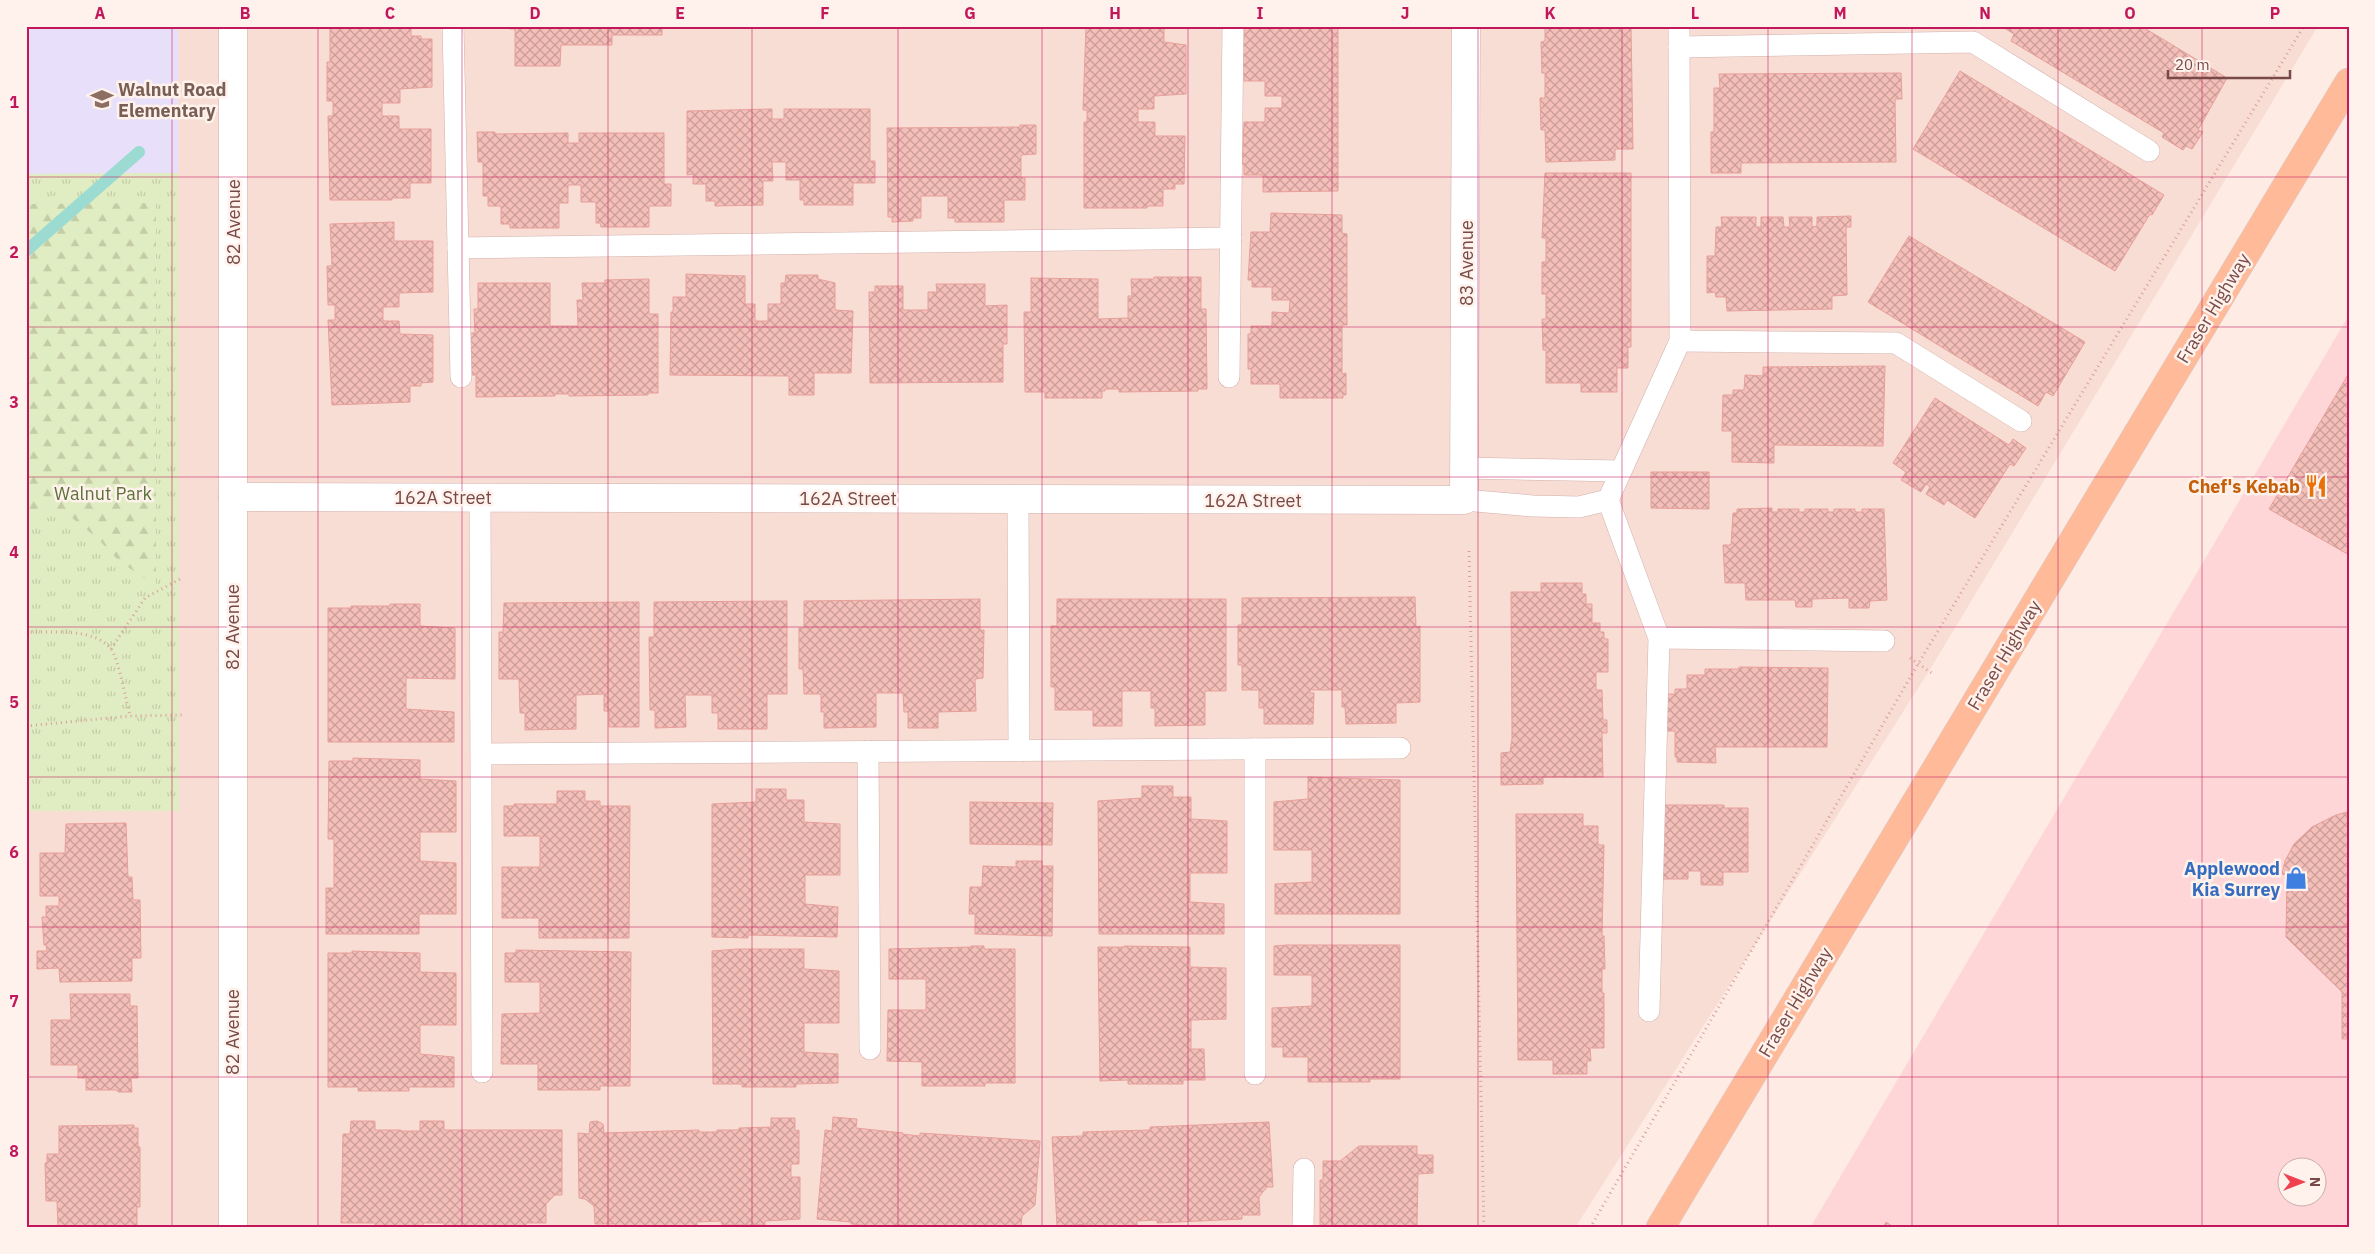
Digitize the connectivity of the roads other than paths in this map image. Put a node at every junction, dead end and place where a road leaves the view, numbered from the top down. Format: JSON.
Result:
{"nodes":[{"id":1,"x":233,"y":26,"type":"edge"},
{"id":2,"x":453,"y":26,"type":"edge"},
{"id":3,"x":1232,"y":26,"type":"edge"},
{"id":4,"x":1466,"y":26,"type":"edge"},
{"id":5,"x":1679,"y":36,"type":"edge"},
{"id":6,"x":2349,"y":82,"type":"edge"},
{"id":7,"x":2149,"y":152,"type":"dead end"},
{"id":8,"x":1231,"y":238,"type":"junction"},
{"id":9,"x":458,"y":248,"type":"junction"},
{"id":10,"x":1680,"y":341,"type":"junction"},
{"id":11,"x":461,"y":377,"type":"dead end"},
{"id":12,"x":1229,"y":377,"type":"dead end"},
{"id":13,"x":2021,"y":421,"type":"dead end"},
{"id":14,"x":1464,"y":468,"type":"junction"},
{"id":15,"x":1622,"y":471,"type":"junction"},
{"id":16,"x":233,"y":497,"type":"junction"},
{"id":17,"x":480,"y":497,"type":"junction"},
{"id":18,"x":1018,"y":499,"type":"junction"},
{"id":19,"x":1464,"y":500,"type":"junction"},
{"id":20,"x":1608,"y":500,"type":"junction"},
{"id":21,"x":1659,"y":638,"type":"junction"},
{"id":22,"x":1884,"y":641,"type":"dead end"},
{"id":23,"x":1400,"y":748,"type":"dead end"},
{"id":24,"x":1255,"y":749,"type":"junction"},
{"id":25,"x":1019,"y":750,"type":"junction"},
{"id":26,"x":868,"y":751,"type":"junction"},
{"id":27,"x":482,"y":754,"type":"junction"},
{"id":28,"x":1649,"y":1011,"type":"dead end"},
{"id":29,"x":870,"y":1048,"type":"dead end"},
{"id":30,"x":482,"y":1072,"type":"dead end"},
{"id":31,"x":1255,"y":1074,"type":"dead end"},
{"id":32,"x":1304,"y":1169,"type":"dead end"},
{"id":33,"x":233,"y":1228,"type":"edge"},
{"id":34,"x":1303,"y":1228,"type":"edge"},
{"id":35,"x":1660,"y":1228,"type":"edge"}],
"edges":[{"from":1,"to":16,"type":"street","name":"82 Avenue"},
{"from":2,"to":9,"type":"lane"},
{"from":3,"to":8,"type":"lane"},
{"from":4,"to":14,"type":"street","name":"83 Avenue"},
{"from":5,"to":7,"type":"lane"},
{"from":5,"to":10,"type":"lane"},
{"from":6,"to":35,"type":"main road","name":"Fraser Highway"},
{"from":8,"to":9,"type":"lane"},
{"from":8,"to":12,"type":"lane"},
{"from":9,"to":11,"type":"lane"},
{"from":10,"to":13,"type":"lane"},
{"from":10,"to":15,"type":"lane"},
{"from":14,"to":15,"type":"lane"},
{"from":14,"to":19,"type":"street","name":"83 Avenue"},
{"from":15,"to":20,"type":"lane"},
{"from":16,"to":17,"type":"street","name":"162A Street"},
{"from":16,"to":33,"type":"street","name":"82 Avenue"},
{"from":17,"to":18,"type":"street","name":"162A Street"},
{"from":17,"to":27,"type":"lane"},
{"from":18,"to":19,"type":"street","name":"162A Street"},
{"from":18,"to":25,"type":"lane"},
{"from":19,"to":20,"type":"lane"},
{"from":20,"to":21,"type":"lane"},
{"from":21,"to":22,"type":"lane"},
{"from":21,"to":28,"type":"lane"},
{"from":23,"to":24,"type":"lane"},
{"from":24,"to":25,"type":"lane"},
{"from":24,"to":31,"type":"lane"},
{"from":25,"to":26,"type":"lane"},
{"from":26,"to":27,"type":"lane"},
{"from":26,"to":29,"type":"lane"},
{"from":27,"to":30,"type":"lane"},
{"from":32,"to":34,"type":"lane"}]}
